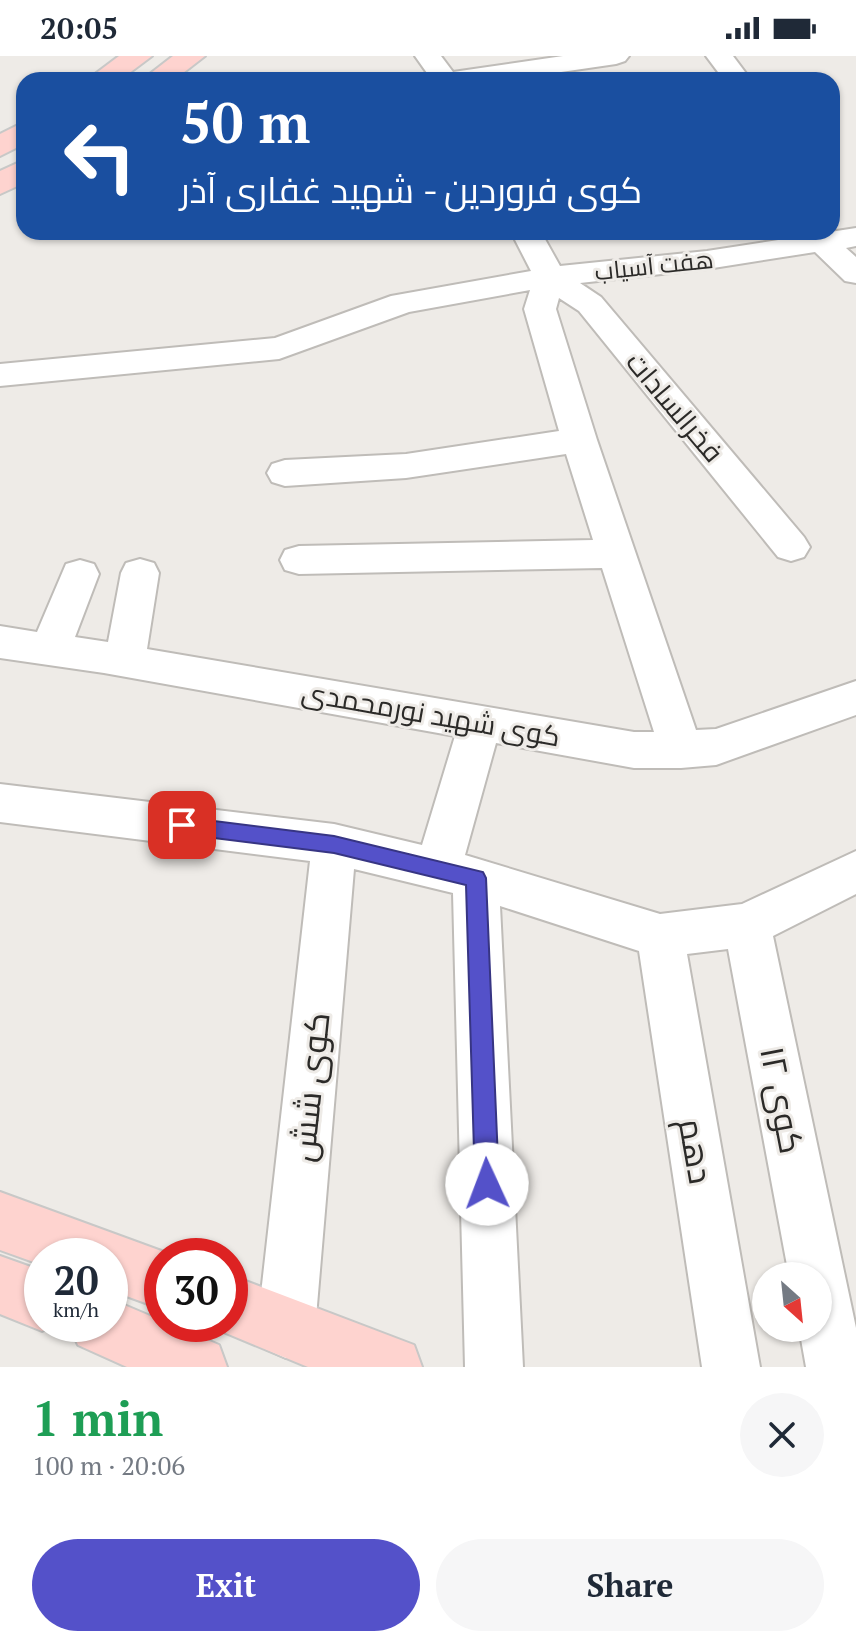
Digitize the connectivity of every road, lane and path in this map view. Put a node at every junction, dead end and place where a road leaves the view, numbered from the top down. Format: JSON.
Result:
{"nodes":[{"id":1,"x":138,"y":56,"type":"edge"},
{"id":2,"x":191,"y":56,"type":"edge"},
{"id":3,"x":616,"y":56,"type":"edge"},
{"id":4,"x":719,"y":56,"type":"edge"},
{"id":5,"x":113,"y":72,"type":"edge"},
{"id":6,"x":168,"y":72,"type":"edge"},
{"id":7,"x":507,"y":72,"type":"edge"},
{"id":8,"x":732,"y":72,"type":"edge"},
{"id":9,"x":530,"y":240,"type":"edge"},
{"id":10,"x":688,"y":240,"type":"edge"},
{"id":11,"x":840,"y":240,"type":"edge"},
{"id":12,"x":823,"y":243,"type":"junction"},
{"id":13,"x":707,"y":260,"type":"junction"},
{"id":14,"x":856,"y":274,"type":"edge"},
{"id":15,"x":550,"y":277,"type":"junction"},
{"id":16,"x":0,"y":375,"type":"edge"},
{"id":17,"x":579,"y":440,"type":"junction"},
{"id":18,"x":285,"y":473,"type":"dead end"},
{"id":19,"x":791,"y":547,"type":"dead end"},
{"id":20,"x":616,"y":554,"type":"junction"},
{"id":21,"x":299,"y":560,"type":"dead end"},
{"id":22,"x":140,"y":573,"type":"dead end"},
{"id":23,"x":80,"y":574,"type":"dead end"},
{"id":24,"x":0,"y":642,"type":"edge"},
{"id":25,"x":50,"y":649,"type":"junction"},
{"id":26,"x":125,"y":661,"type":"junction"},
{"id":27,"x":856,"y":698,"type":"edge"},
{"id":28,"x":480,"y":723,"type":"junction"},
{"id":29,"x":681,"y":750,"type":"junction"},
{"id":30,"x":0,"y":803,"type":"edge"},
{"id":31,"x":334,"y":844,"type":"junction"},
{"id":32,"x":856,"y":871,"type":"edge"},
{"id":33,"x":457,"y":874,"type":"junction"},
{"id":34,"x":747,"y":925,"type":"junction"},
{"id":35,"x":660,"y":936,"type":"junction"},
{"id":36,"x":0,"y":1221,"type":"edge"},
{"id":37,"x":46,"y":1238,"type":"edge"},
{"id":38,"x":815,"y":1262,"type":"edge"},
{"id":39,"x":0,"y":1285,"type":"edge"},
{"id":40,"x":24,"y":1294,"type":"edge"},
{"id":41,"x":248,"y":1313,"type":"edge"},
{"id":42,"x":286,"y":1329,"type":"junction"},
{"id":43,"x":128,"y":1338,"type":"edge"},
{"id":44,"x":830,"y":1342,"type":"edge"},
{"id":45,"x":186,"y":1365,"type":"edge"},
{"id":46,"x":392,"y":1367,"type":"edge"},
{"id":47,"x":494,"y":1367,"type":"edge"},
{"id":48,"x":731,"y":1367,"type":"edge"},
{"id":49,"x":835,"y":1367,"type":"edge"}],
"edges":[{"from":1,"to":5,"type":"main road"},
{"from":2,"to":6,"type":"main road"},
{"from":3,"to":7,"type":"street"},
{"from":4,"to":8,"type":"street"},
{"from":9,"to":15,"type":"street"},
{"from":10,"to":13,"type":"street"},
{"from":11,"to":12,"type":"street","name":"هفت آسیاب"},
{"from":12,"to":13,"type":"street","name":"هفت آسیاب"},
{"from":12,"to":14,"type":"street"},
{"from":13,"to":15,"type":"street","name":"هفت آسیاب"},
{"from":15,"to":16,"type":"street","name":"هفت آسیاب"},
{"from":15,"to":17,"type":"street"},
{"from":15,"to":19,"type":"street","name":"فخرالسادات"},
{"from":17,"to":18,"type":"street"},
{"from":17,"to":20,"type":"street"},
{"from":20,"to":21,"type":"street"},
{"from":20,"to":29,"type":"street"},
{"from":22,"to":26,"type":"street"},
{"from":23,"to":25,"type":"street"},
{"from":24,"to":25,"type":"street","name":"کوی شهید نورمحمدی"},
{"from":25,"to":26,"type":"street","name":"کوی شهید نورمحمدی"},
{"from":26,"to":28,"type":"street","name":"کوی شهید نورمحمدی"},
{"from":27,"to":29,"type":"street","name":"کوی شهید نورمحمدی"},
{"from":28,"to":29,"type":"street","name":"کوی شهید نورمحمدی"},
{"from":28,"to":33,"type":"street"},
{"from":30,"to":31,"type":"street"},
{"from":31,"to":33,"type":"street"},
{"from":31,"to":42,"type":"street","name":"کوی شش"},
{"from":32,"to":34,"type":"street"},
{"from":33,"to":35,"type":"street"},
{"from":33,"to":47,"type":"street"},
{"from":34,"to":35,"type":"street"},
{"from":34,"to":38,"type":"street","name":"کوی ۱۲"},
{"from":35,"to":48,"type":"street","name":"دهم"},
{"from":36,"to":37,"type":"main road"},
{"from":39,"to":40,"type":"main road"},
{"from":41,"to":42,"type":"main road"},
{"from":42,"to":46,"type":"main road"},
{"from":43,"to":45,"type":"main road"},
{"from":44,"to":49,"type":"street","name":"کوی ۱۲"}]}
